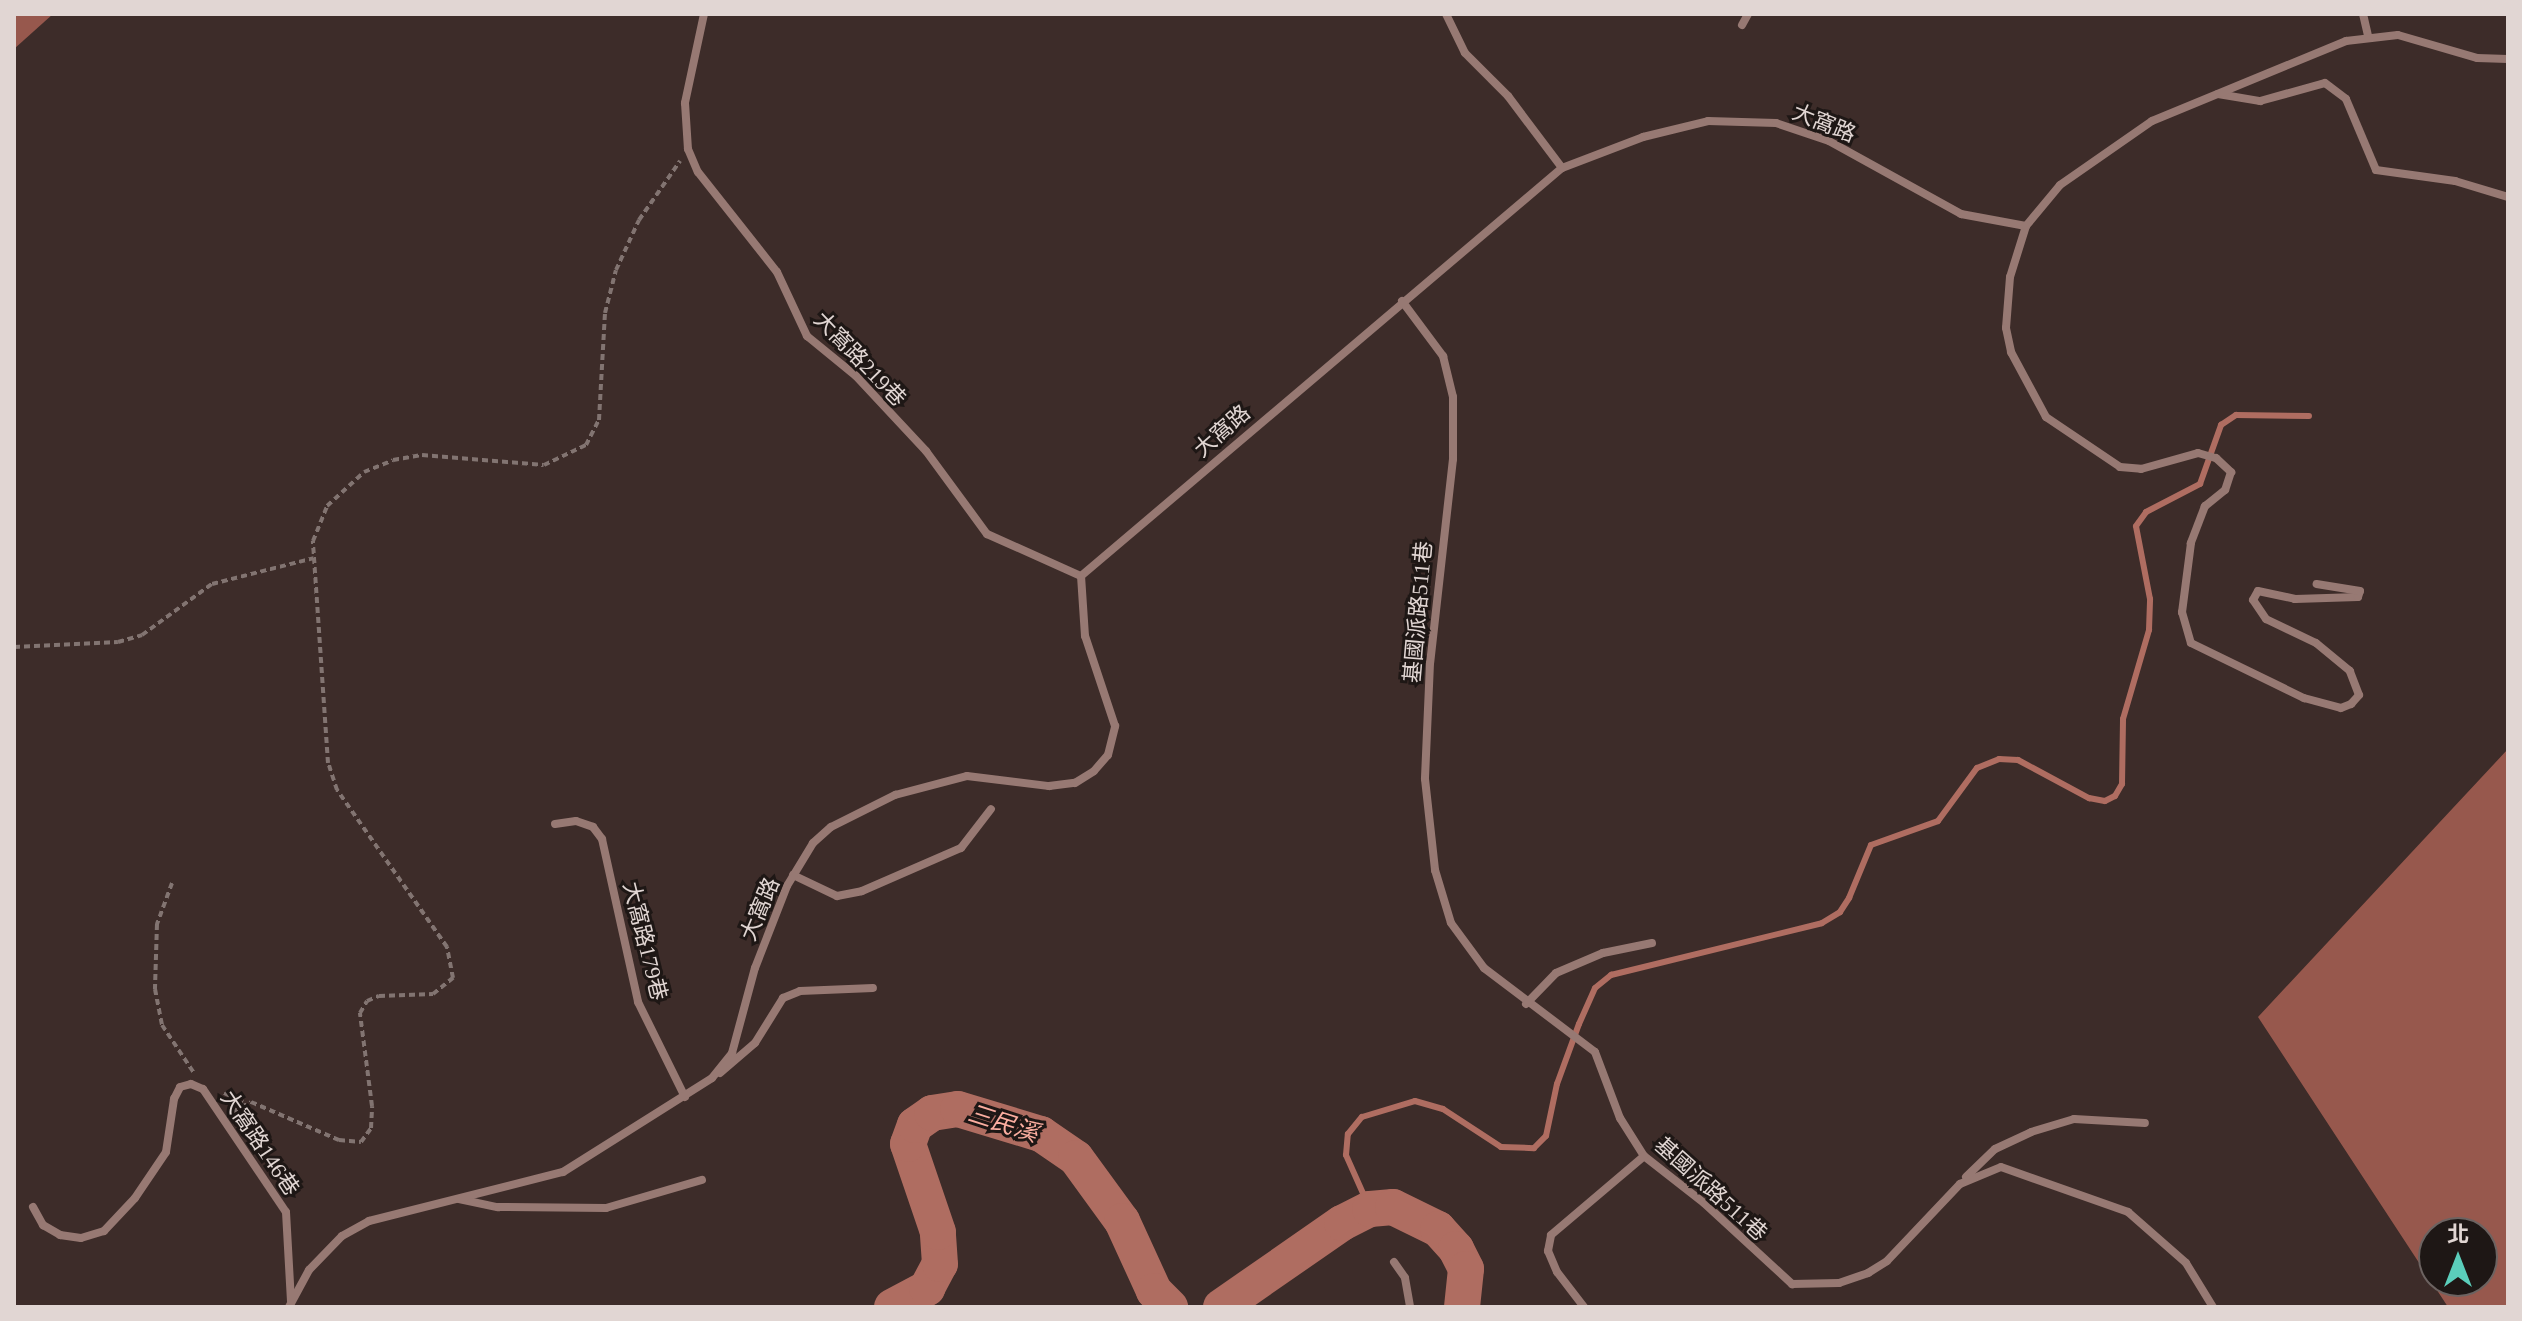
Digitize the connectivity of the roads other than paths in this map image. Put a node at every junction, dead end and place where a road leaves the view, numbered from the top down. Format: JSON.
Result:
{"nodes":[{"id":1,"x":704,"y":14,"type":"edge"},
{"id":2,"x":1446,"y":14,"type":"edge"},
{"id":3,"x":1748,"y":14,"type":"edge"},
{"id":4,"x":2363,"y":14,"type":"edge"},
{"id":5,"x":1742,"y":25,"type":"dead end"},
{"id":6,"x":2368,"y":35,"type":"junction"},
{"id":7,"x":2508,"y":59,"type":"edge"},
{"id":8,"x":2217,"y":94,"type":"junction"},
{"id":9,"x":1562,"y":168,"type":"junction"},
{"id":10,"x":2508,"y":197,"type":"edge"},
{"id":11,"x":2026,"y":226,"type":"junction"},
{"id":12,"x":1402,"y":301,"type":"junction"},
{"id":13,"x":1081,"y":576,"type":"junction"},
{"id":14,"x":2317,"y":584,"type":"dead end"},
{"id":15,"x":991,"y":809,"type":"dead end"},
{"id":16,"x":555,"y":824,"type":"dead end"},
{"id":17,"x":793,"y":875,"type":"junction"},
{"id":18,"x":1652,"y":943,"type":"dead end"},
{"id":19,"x":873,"y":988,"type":"dead end"},
{"id":20,"x":1526,"y":1004,"type":"junction"},
{"id":21,"x":712,"y":1078,"type":"junction"},
{"id":22,"x":685,"y":1097,"type":"junction"},
{"id":23,"x":2145,"y":1123,"type":"dead end"},
{"id":24,"x":1644,"y":1156,"type":"junction"},
{"id":25,"x":702,"y":1180,"type":"dead end"},
{"id":26,"x":1960,"y":1184,"type":"junction"},
{"id":27,"x":455,"y":1198,"type":"junction"},
{"id":28,"x":33,"y":1207,"type":"dead end"},
{"id":29,"x":1394,"y":1262,"type":"dead end"},
{"id":30,"x":290,"y":1305,"type":"edge"},
{"id":31,"x":1410,"y":1307,"type":"edge"},
{"id":32,"x":1584,"y":1307,"type":"edge"},
{"id":33,"x":2213,"y":1307,"type":"edge"}],
"edges":[{"from":1,"to":13,"type":"lane","name":"大窩路219巷"},
{"from":2,"to":9,"type":"lane"},
{"from":3,"to":5,"type":"lane"},
{"from":4,"to":6,"type":"lane"},
{"from":6,"to":7,"type":"lane"},
{"from":6,"to":8,"type":"lane"},
{"from":8,"to":10,"type":"lane"},
{"from":8,"to":11,"type":"lane"},
{"from":9,"to":11,"type":"lane","name":"大窩路"},
{"from":9,"to":12,"type":"lane","name":"大窩路"},
{"from":11,"to":14,"type":"lane"},
{"from":12,"to":13,"type":"lane","name":"大窩路"},
{"from":12,"to":20,"type":"lane","name":"基國派路511巷"},
{"from":13,"to":17,"type":"lane","name":"大窩路"},
{"from":15,"to":17,"type":"lane"},
{"from":16,"to":22,"type":"lane","name":"大窩路179巷"},
{"from":17,"to":21,"type":"lane","name":"大窩路"},
{"from":18,"to":20,"type":"lane"},
{"from":19,"to":21,"type":"lane"},
{"from":20,"to":24,"type":"lane","name":"基國派路511巷"},
{"from":21,"to":22,"type":"lane","name":"大窩路"},
{"from":22,"to":27,"type":"lane","name":"大窩路"},
{"from":23,"to":26,"type":"lane"},
{"from":24,"to":26,"type":"lane","name":"基國派路511巷"},
{"from":24,"to":32,"type":"lane"},
{"from":25,"to":27,"type":"lane"},
{"from":26,"to":33,"type":"lane","name":"基國派路511巷"},
{"from":27,"to":30,"type":"lane","name":"大窩路"},
{"from":28,"to":30,"type":"lane","name":"大窩路146巷"},
{"from":29,"to":31,"type":"lane"}]}
